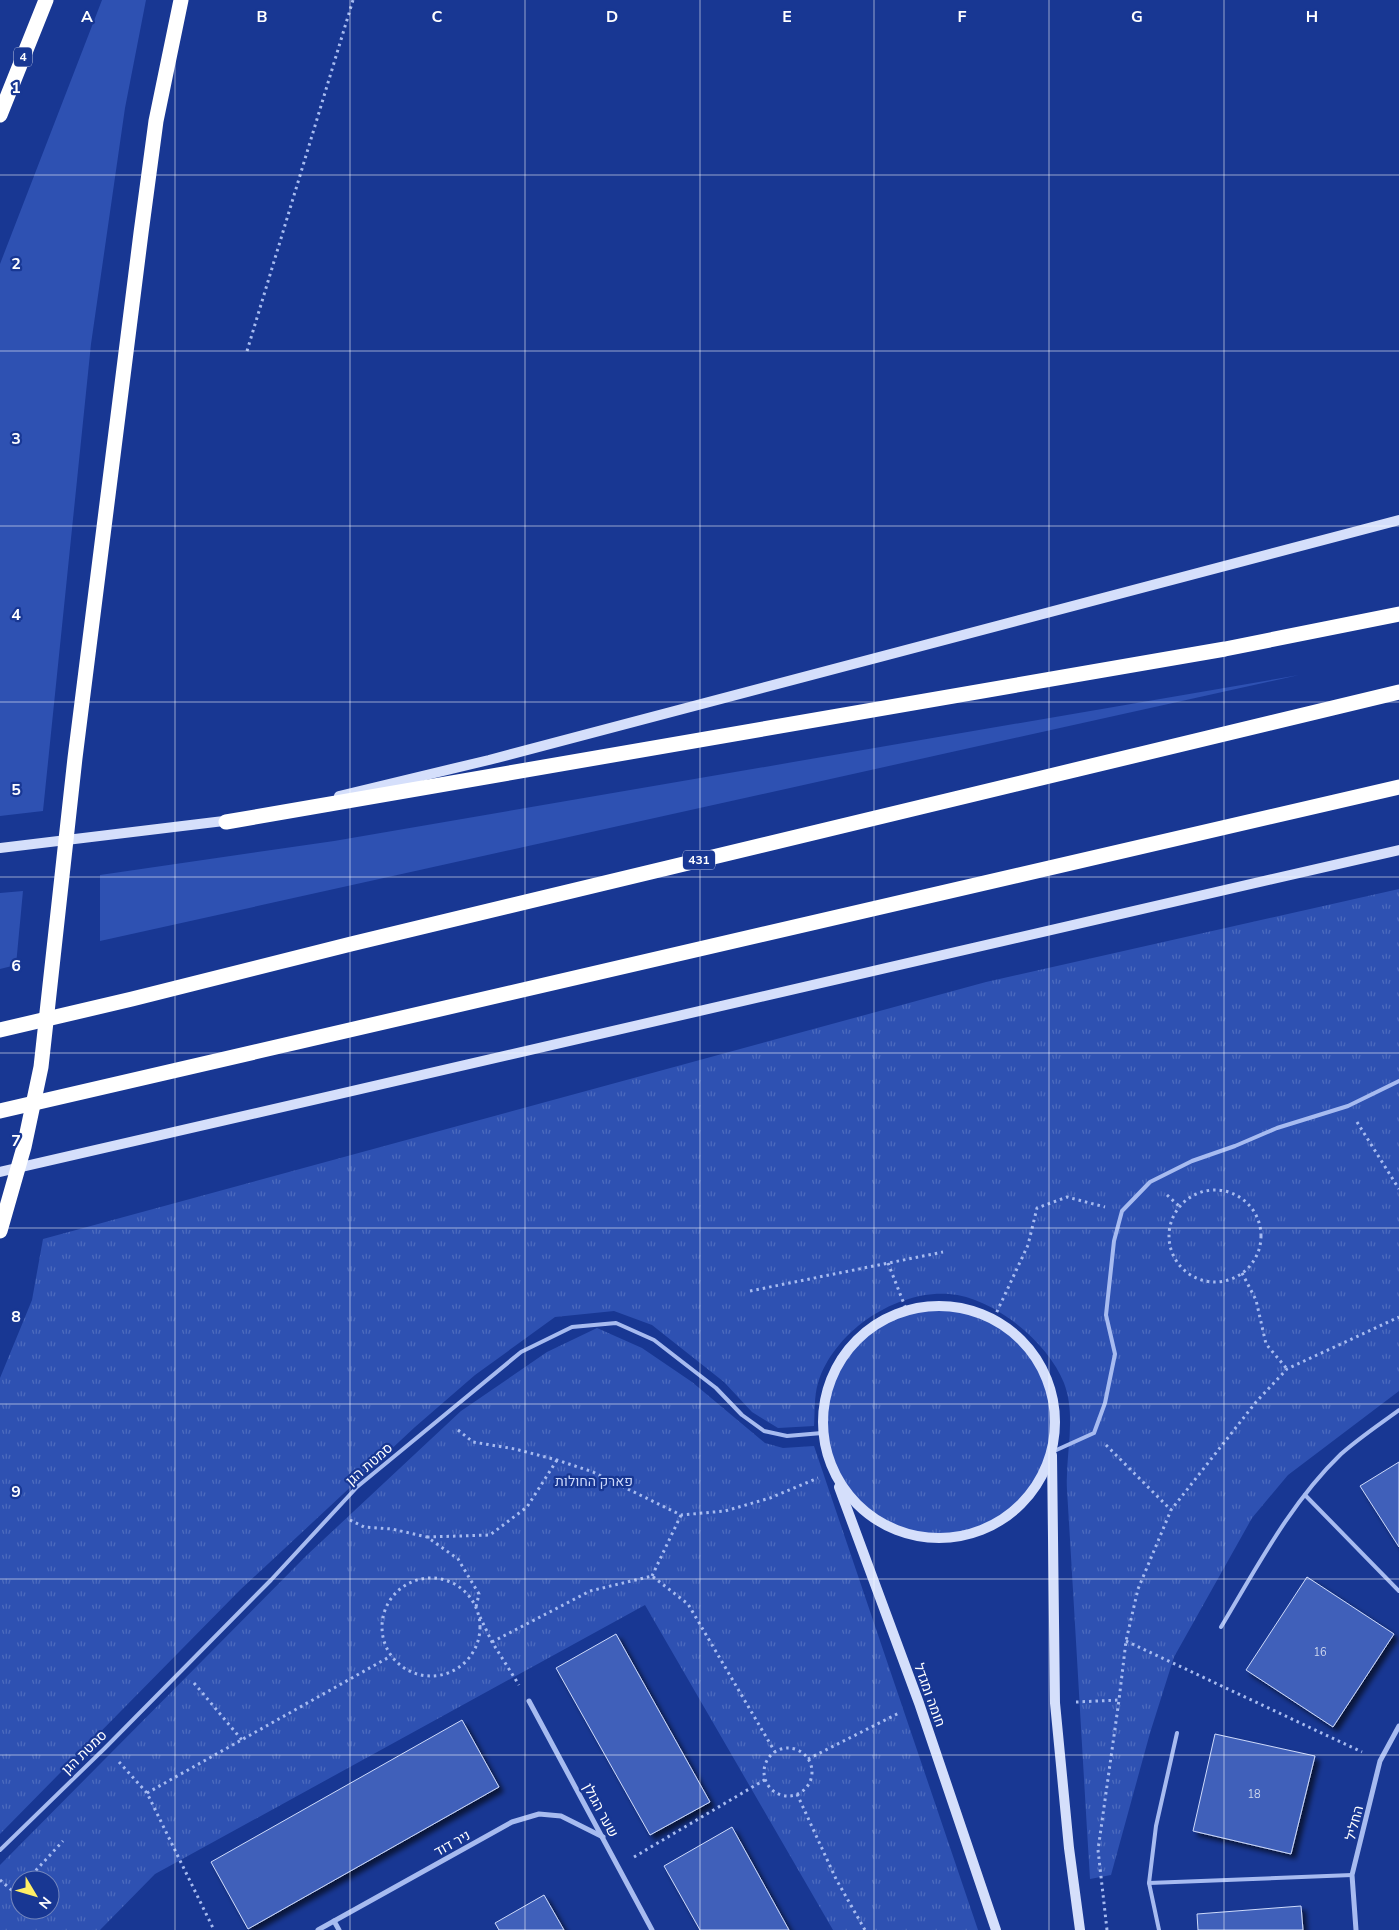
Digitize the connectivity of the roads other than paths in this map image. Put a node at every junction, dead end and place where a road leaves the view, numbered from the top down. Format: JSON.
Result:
{"nodes":[{"id":1,"x":46,"y":0,"type":"edge"},
{"id":2,"x":181,"y":0,"type":"edge"},
{"id":3,"x":0,"y":115,"type":"edge"},
{"id":4,"x":1399,"y":520,"type":"edge"},
{"id":5,"x":1399,"y":614,"type":"edge"},
{"id":6,"x":1399,"y":692,"type":"edge"},
{"id":7,"x":1399,"y":788,"type":"edge"},
{"id":8,"x":226,"y":822,"type":"junction"},
{"id":9,"x":0,"y":848,"type":"edge"},
{"id":10,"x":1399,"y":850,"type":"edge"},
{"id":11,"x":0,"y":1030,"type":"edge"},
{"id":12,"x":1399,"y":1081,"type":"edge"},
{"id":13,"x":0,"y":1111,"type":"edge"},
{"id":14,"x":0,"y":1172,"type":"edge"},
{"id":15,"x":0,"y":1231,"type":"edge"},
{"id":16,"x":1399,"y":1410,"type":"edge"},
{"id":17,"x":822,"y":1433,"type":"junction"},
{"id":18,"x":1052,"y":1452,"type":"junction"},
{"id":19,"x":833,"y":1472,"type":"junction"},
{"id":20,"x":1305,"y":1495,"type":"junction"},
{"id":21,"x":1399,"y":1591,"type":"edge"},
{"id":22,"x":1221,"y":1627,"type":"dead end"},
{"id":23,"x":529,"y":1701,"type":"road end"},
{"id":24,"x":1399,"y":1726,"type":"edge"},
{"id":25,"x":1177,"y":1733,"type":"dead end"},
{"id":26,"x":603,"y":1837,"type":"junction"},
{"id":27,"x":0,"y":1850,"type":"edge"},
{"id":28,"x":1352,"y":1875,"type":"junction"},
{"id":29,"x":1149,"y":1883,"type":"junction"},
{"id":30,"x":334,"y":1921,"type":"junction"},
{"id":31,"x":318,"y":1930,"type":"edge"},
{"id":32,"x":339,"y":1930,"type":"edge"},
{"id":33,"x":652,"y":1930,"type":"edge"},
{"id":34,"x":996,"y":1930,"type":"edge"},
{"id":35,"x":1080,"y":1930,"type":"edge"},
{"id":36,"x":1159,"y":1930,"type":"edge"},
{"id":37,"x":1356,"y":1930,"type":"edge"}],
"edges":[{"from":1,"to":3,"type":"highway","number":"4"},
{"from":2,"to":15,"type":"highway"},
{"from":4,"to":8,"type":"main road"},
{"from":5,"to":8,"type":"highway"},
{"from":6,"to":11,"type":"highway","number":"431"},
{"from":7,"to":13,"type":"highway"},
{"from":8,"to":9,"type":"main road"},
{"from":10,"to":14,"type":"main road"},
{"from":12,"to":18,"type":"lane"},
{"from":16,"to":20,"type":"lane"},
{"from":17,"to":18,"type":"main road","name":"חומה ומגדל"},
{"from":17,"to":19,"type":"main road","name":"חומה ומגדל"},
{"from":17,"to":27,"type":"lane","name":"סמטת הגן"},
{"from":18,"to":19,"type":"main road","name":"חומה ומגדל"},
{"from":18,"to":35,"type":"main road","name":"חומה ומגדל"},
{"from":19,"to":34,"type":"main road","name":"חומה ומגדל"},
{"from":20,"to":21,"type":"lane"},
{"from":20,"to":22,"type":"lane"},
{"from":23,"to":26,"type":"street","name":"שער הגולן"},
{"from":24,"to":28,"type":"street","name":"החליל"},
{"from":25,"to":29,"type":"lane"},
{"from":26,"to":30,"type":"street","name":"ניר דוד"},
{"from":26,"to":33,"type":"street","name":"שער הגולן"},
{"from":28,"to":29,"type":"lane"},
{"from":28,"to":37,"type":"street","name":"החליל"},
{"from":29,"to":36,"type":"lane"},
{"from":30,"to":31,"type":"street","name":"ניר דוד"},
{"from":30,"to":32,"type":"street"}]}
